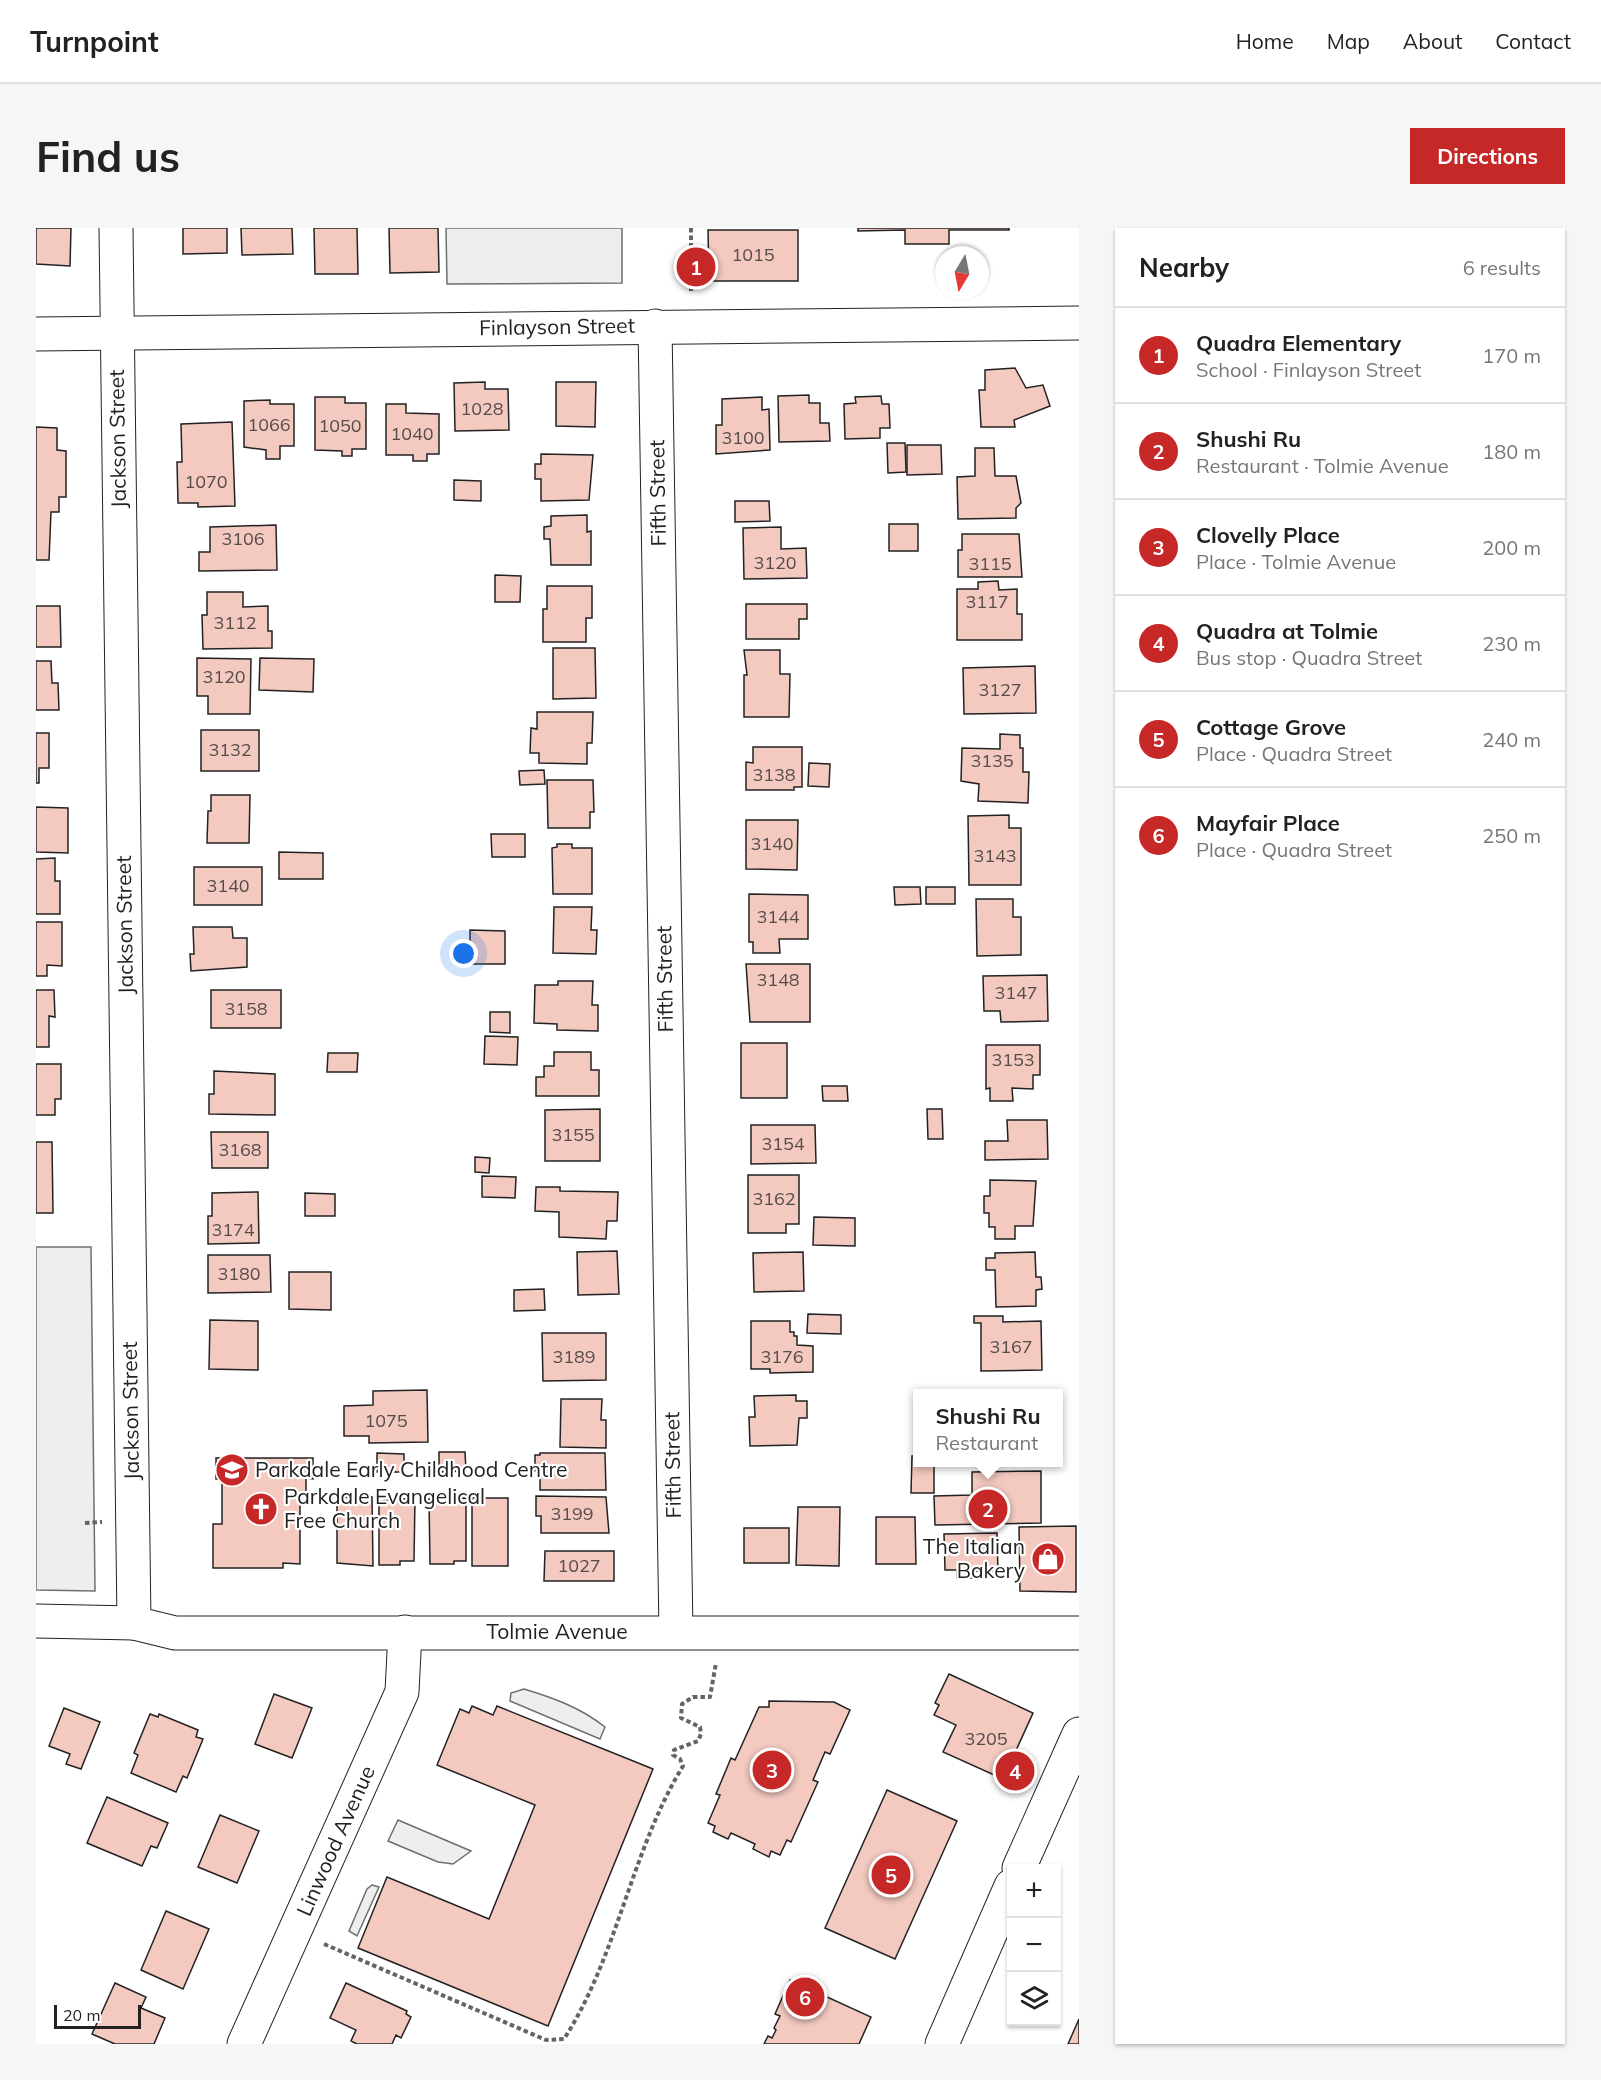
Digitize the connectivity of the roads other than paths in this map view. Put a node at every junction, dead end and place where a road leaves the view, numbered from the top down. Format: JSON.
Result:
{"nodes":[{"id":1,"x":116,"y":228,"type":"edge"},
{"id":2,"x":1079,"y":324,"type":"edge"},
{"id":3,"x":655,"y":326,"type":"junction"},
{"id":4,"x":117,"y":332,"type":"junction"},
{"id":5,"x":36,"y":334,"type":"edge"},
{"id":6,"x":36,"y":1621,"type":"edge"},
{"id":7,"x":134,"y":1623,"type":"junction"},
{"id":8,"x":405,"y":1632,"type":"junction"},
{"id":9,"x":676,"y":1632,"type":"junction"},
{"id":10,"x":1079,"y":1633,"type":"edge"},
{"id":11,"x":1079,"y":1734,"type":"edge"},
{"id":12,"x":1021,"y":1864,"type":"edge"},
{"id":13,"x":1007,"y":1895,"type":"edge"},
{"id":14,"x":244,"y":2044,"type":"edge"},
{"id":15,"x":942,"y":2044,"type":"edge"}],
"edges":[{"from":1,"to":4,"type":"street","name":"Jackson Street"},
{"from":2,"to":3,"type":"street","name":"Finlayson Street"},
{"from":3,"to":4,"type":"street","name":"Finlayson Street"},
{"from":3,"to":9,"type":"street","name":"Fifth Street"},
{"from":4,"to":5,"type":"street","name":"Finlayson Street"},
{"from":4,"to":7,"type":"street","name":"Jackson Street"},
{"from":6,"to":7,"type":"street","name":"Tolmie Avenue"},
{"from":7,"to":8,"type":"street","name":"Tolmie Avenue"},
{"from":8,"to":9,"type":"street","name":"Tolmie Avenue"},
{"from":8,"to":14,"type":"street","name":"Linwood Avenue"},
{"from":9,"to":10,"type":"street","name":"Tolmie Avenue"},
{"from":11,"to":12,"type":"street"},
{"from":13,"to":15,"type":"street"}]}
